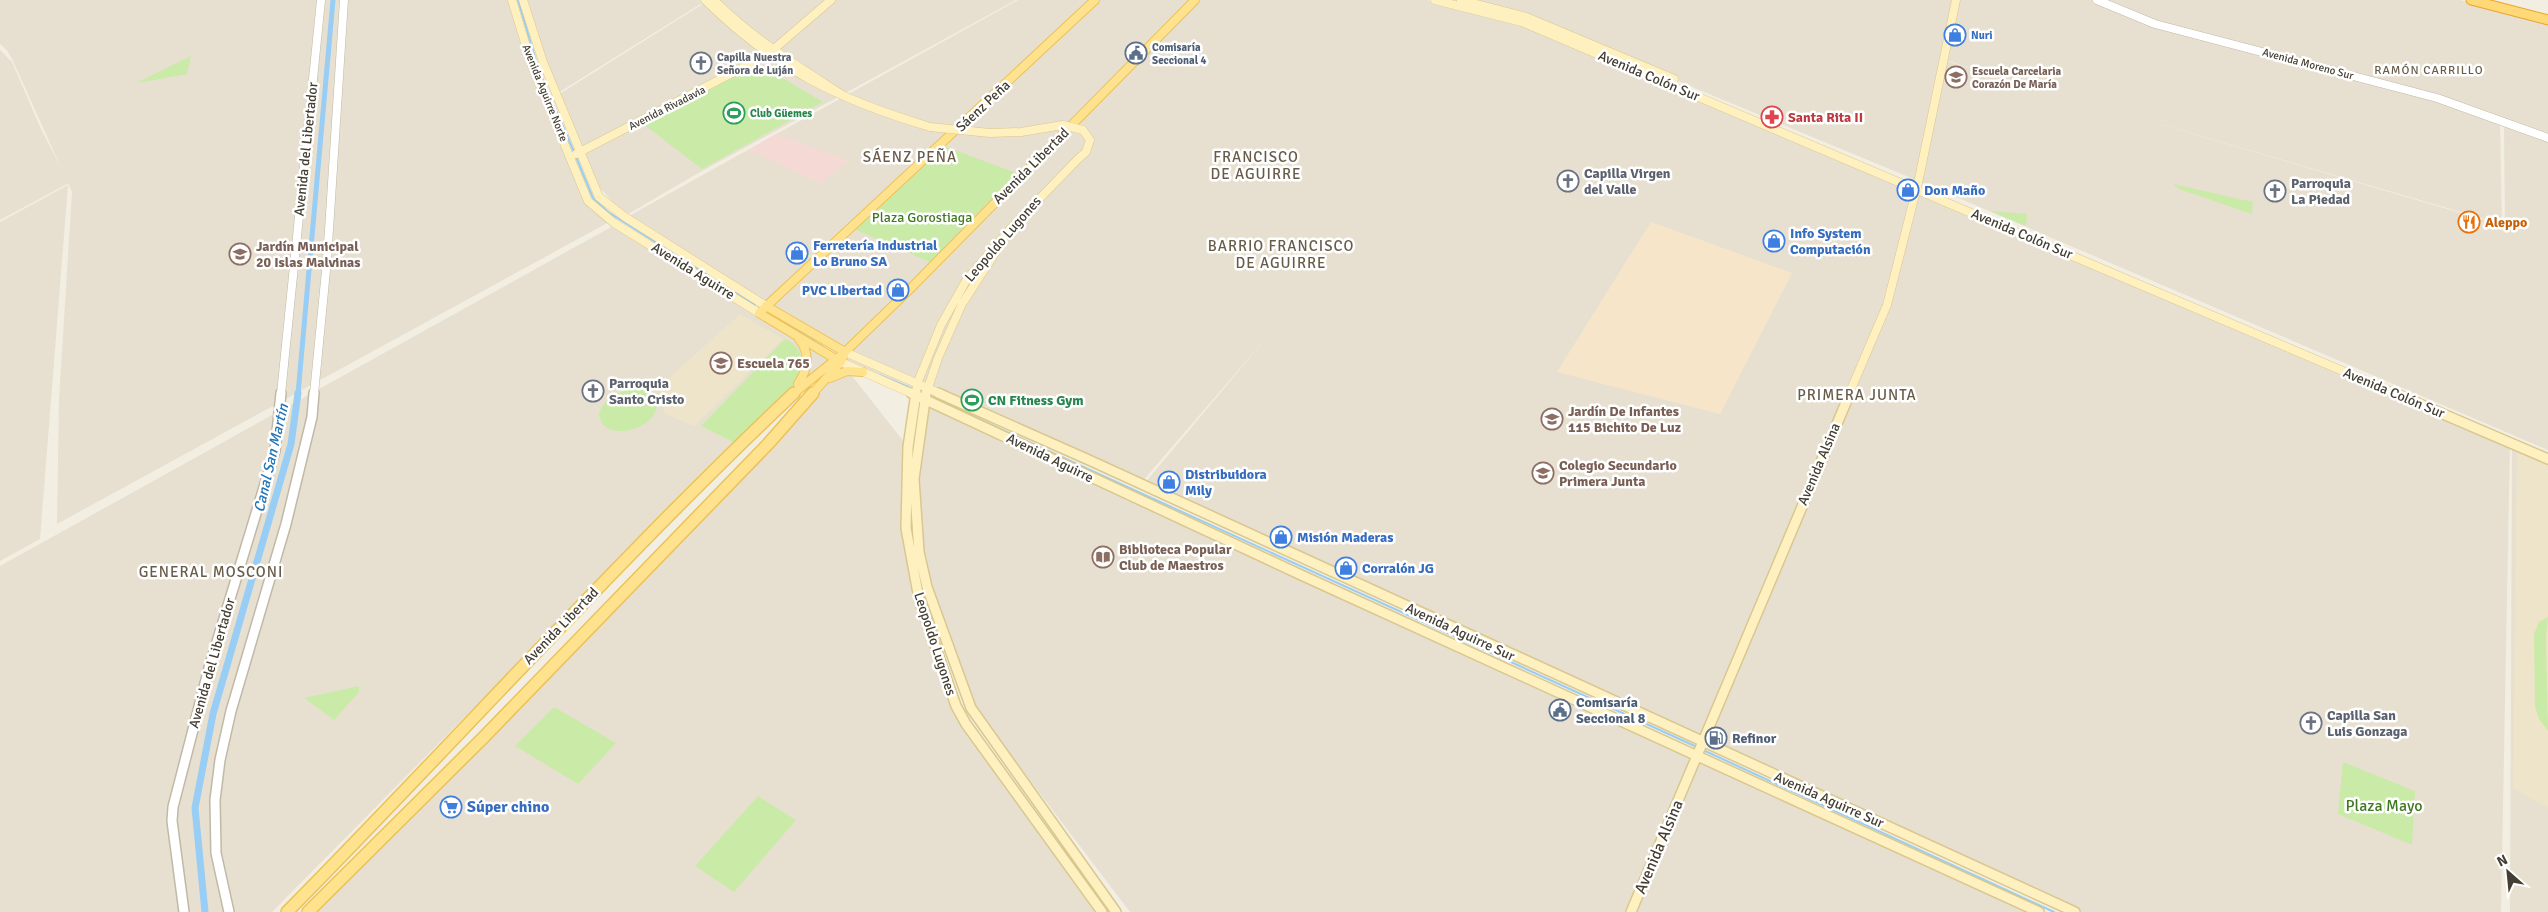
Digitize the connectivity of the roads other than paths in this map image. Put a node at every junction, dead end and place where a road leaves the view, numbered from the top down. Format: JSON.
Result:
{"nodes":[{"id":1,"x":321,"y":0,"type":"edge"},
{"id":2,"x":344,"y":0,"type":"edge"},
{"id":3,"x":512,"y":0,"type":"edge"},
{"id":4,"x":523,"y":0,"type":"edge"},
{"id":5,"x":705,"y":0,"type":"edge"},
{"id":6,"x":714,"y":0,"type":"edge"},
{"id":7,"x":831,"y":0,"type":"edge"},
{"id":8,"x":1095,"y":0,"type":"edge"},
{"id":9,"x":1195,"y":0,"type":"edge"},
{"id":10,"x":1435,"y":0,"type":"edge"},
{"id":11,"x":1461,"y":0,"type":"edge"},
{"id":12,"x":1956,"y":0,"type":"edge"},
{"id":13,"x":2097,"y":0,"type":"edge"},
{"id":14,"x":2471,"y":0,"type":"edge"},
{"id":15,"x":2485,"y":0,"type":"edge"},
{"id":16,"x":2548,"y":18,"type":"edge"},
{"id":17,"x":770,"y":53,"type":"junction"},
{"id":18,"x":1674,"y":79,"type":"dead end"},
{"id":19,"x":930,"y":127,"type":"joint"},
{"id":20,"x":2548,"y":138,"type":"edge"},
{"id":21,"x":576,"y":154,"type":"junction"},
{"id":22,"x":1078,"y":159,"type":"joint"},
{"id":23,"x":1916,"y":189,"type":"junction"},
{"id":24,"x":1024,"y":215,"type":"junction"},
{"id":25,"x":763,"y":309,"type":"junction"},
{"id":26,"x":793,"y":333,"type":"junction"},
{"id":27,"x":840,"y":358,"type":"junction"},
{"id":28,"x":863,"y":372,"type":"junction"},
{"id":29,"x":917,"y":384,"type":"junction"},
{"id":30,"x":821,"y":385,"type":"junction"},
{"id":31,"x":927,"y":388,"type":"junction"},
{"id":32,"x":920,"y":398,"type":"junction"},
{"id":33,"x":787,"y":399,"type":"junction"},
{"id":34,"x":766,"y":420,"type":"junction"},
{"id":35,"x":784,"y":427,"type":"junction"},
{"id":36,"x":2548,"y":459,"type":"edge"},
{"id":37,"x":1129,"y":496,"type":"joint"},
{"id":38,"x":1700,"y":750,"type":"junction"},
{"id":39,"x":184,"y":912,"type":"edge"},
{"id":40,"x":229,"y":912,"type":"edge"},
{"id":41,"x":288,"y":912,"type":"edge"},
{"id":42,"x":308,"y":912,"type":"edge"},
{"id":43,"x":1102,"y":912,"type":"edge"},
{"id":44,"x":1116,"y":912,"type":"edge"},
{"id":45,"x":1631,"y":912,"type":"edge"},
{"id":46,"x":2039,"y":912,"type":"edge"},
{"id":47,"x":2075,"y":912,"type":"edge"}],
"edges":[{"from":1,"to":39,"type":"street","name":"Avenida del Libertador"},
{"from":2,"to":40,"type":"street","name":"Avenida del Libertador"},
{"from":3,"to":21,"type":"main road","name":"Avenida Aguirre Norte"},
{"from":4,"to":21,"type":"main road","name":"Avenida Aguirre Norte"},
{"from":5,"to":17,"type":"main road","name":"Leopoldo Lugones"},
{"from":6,"to":17,"type":"main road","name":"Leopoldo Lugones"},
{"from":7,"to":17,"type":"main road","name":"Avenida Rivadavia"},
{"from":8,"to":25,"type":"main road","name":"Sáenz Peña"},
{"from":9,"to":27,"type":"main road","name":"Avenida Libertad"},
{"from":10,"to":23,"type":"main road","name":"Avenida Colón Sur"},
{"from":11,"to":18,"type":"main road","name":"Avenida Colón Sur"},
{"from":12,"to":23,"type":"main road","name":"Avenida Alsina"},
{"from":13,"to":20,"type":"street","name":"Avenida Moreno Sur"},
{"from":14,"to":16,"type":"highway"},
{"from":15,"to":16,"type":"highway"},
{"from":17,"to":19,"type":"main road","name":"Leopoldo Lugones"},
{"from":17,"to":21,"type":"main road","name":"Avenida Rivadavia"},
{"from":19,"to":22,"type":"main road","name":"Leopoldo Lugones","bridge":true},
{"from":21,"to":25,"type":"main road","name":"Avenida Aguirre"},
{"from":22,"to":24,"type":"main road","name":"Leopoldo Lugones"},
{"from":23,"to":36,"type":"main road","name":"Avenida Colón Sur"},
{"from":23,"to":38,"type":"main road","name":"Avenida Alsina"},
{"from":24,"to":29,"type":"main road","name":"Leopoldo Lugones"},
{"from":24,"to":31,"type":"main road","name":"Leopoldo Lugones"},
{"from":25,"to":26,"type":"main road","name":"Avenida Aguirre"},
{"from":25,"to":27,"type":"main road","name":"Avenida Aguirre"},
{"from":26,"to":27,"type":"main road","name":"Avenida Aguirre"},
{"from":26,"to":33,"type":"main road"},
{"from":27,"to":28,"type":"main road"},
{"from":27,"to":29,"type":"main road","name":"Avenida Aguirre Sur"},
{"from":27,"to":30,"type":"main road","name":"Avenida Libertad"},
{"from":27,"to":33,"type":"main road","name":"Avenida Libertad"},
{"from":28,"to":30,"type":"main road"},
{"from":28,"to":32,"type":"main road"},
{"from":29,"to":31,"type":"main road","name":"Avenida Aguirre Sur"},
{"from":29,"to":32,"type":"main road","name":"Leopoldo Lugones"},
{"from":30,"to":35,"type":"main road","name":"Avenida Libertad"},
{"from":31,"to":32,"type":"main road","name":"Leopoldo Lugones"},
{"from":31,"to":38,"type":"main road","name":"Avenida Aguirre Sur"},
{"from":32,"to":37,"type":"main road","name":"Avenida Aguirre"},
{"from":32,"to":43,"type":"main road","name":"Leopoldo Lugones"},
{"from":32,"to":44,"type":"main road","name":"Leopoldo Lugones"},
{"from":33,"to":34,"type":"main road","name":"Avenida Libertad"},
{"from":34,"to":35,"type":"main road"},
{"from":34,"to":41,"type":"main road","name":"Avenida Libertad"},
{"from":35,"to":42,"type":"main road","name":"Avenida Libertad"},
{"from":37,"to":38,"type":"main road","name":"Avenida Aguirre Sur"},
{"from":38,"to":45,"type":"main road","name":"Avenida Alsina"},
{"from":38,"to":46,"type":"main road","name":"Avenida Aguirre Sur"},
{"from":38,"to":47,"type":"main road","name":"Avenida Aguirre Sur"}]}
